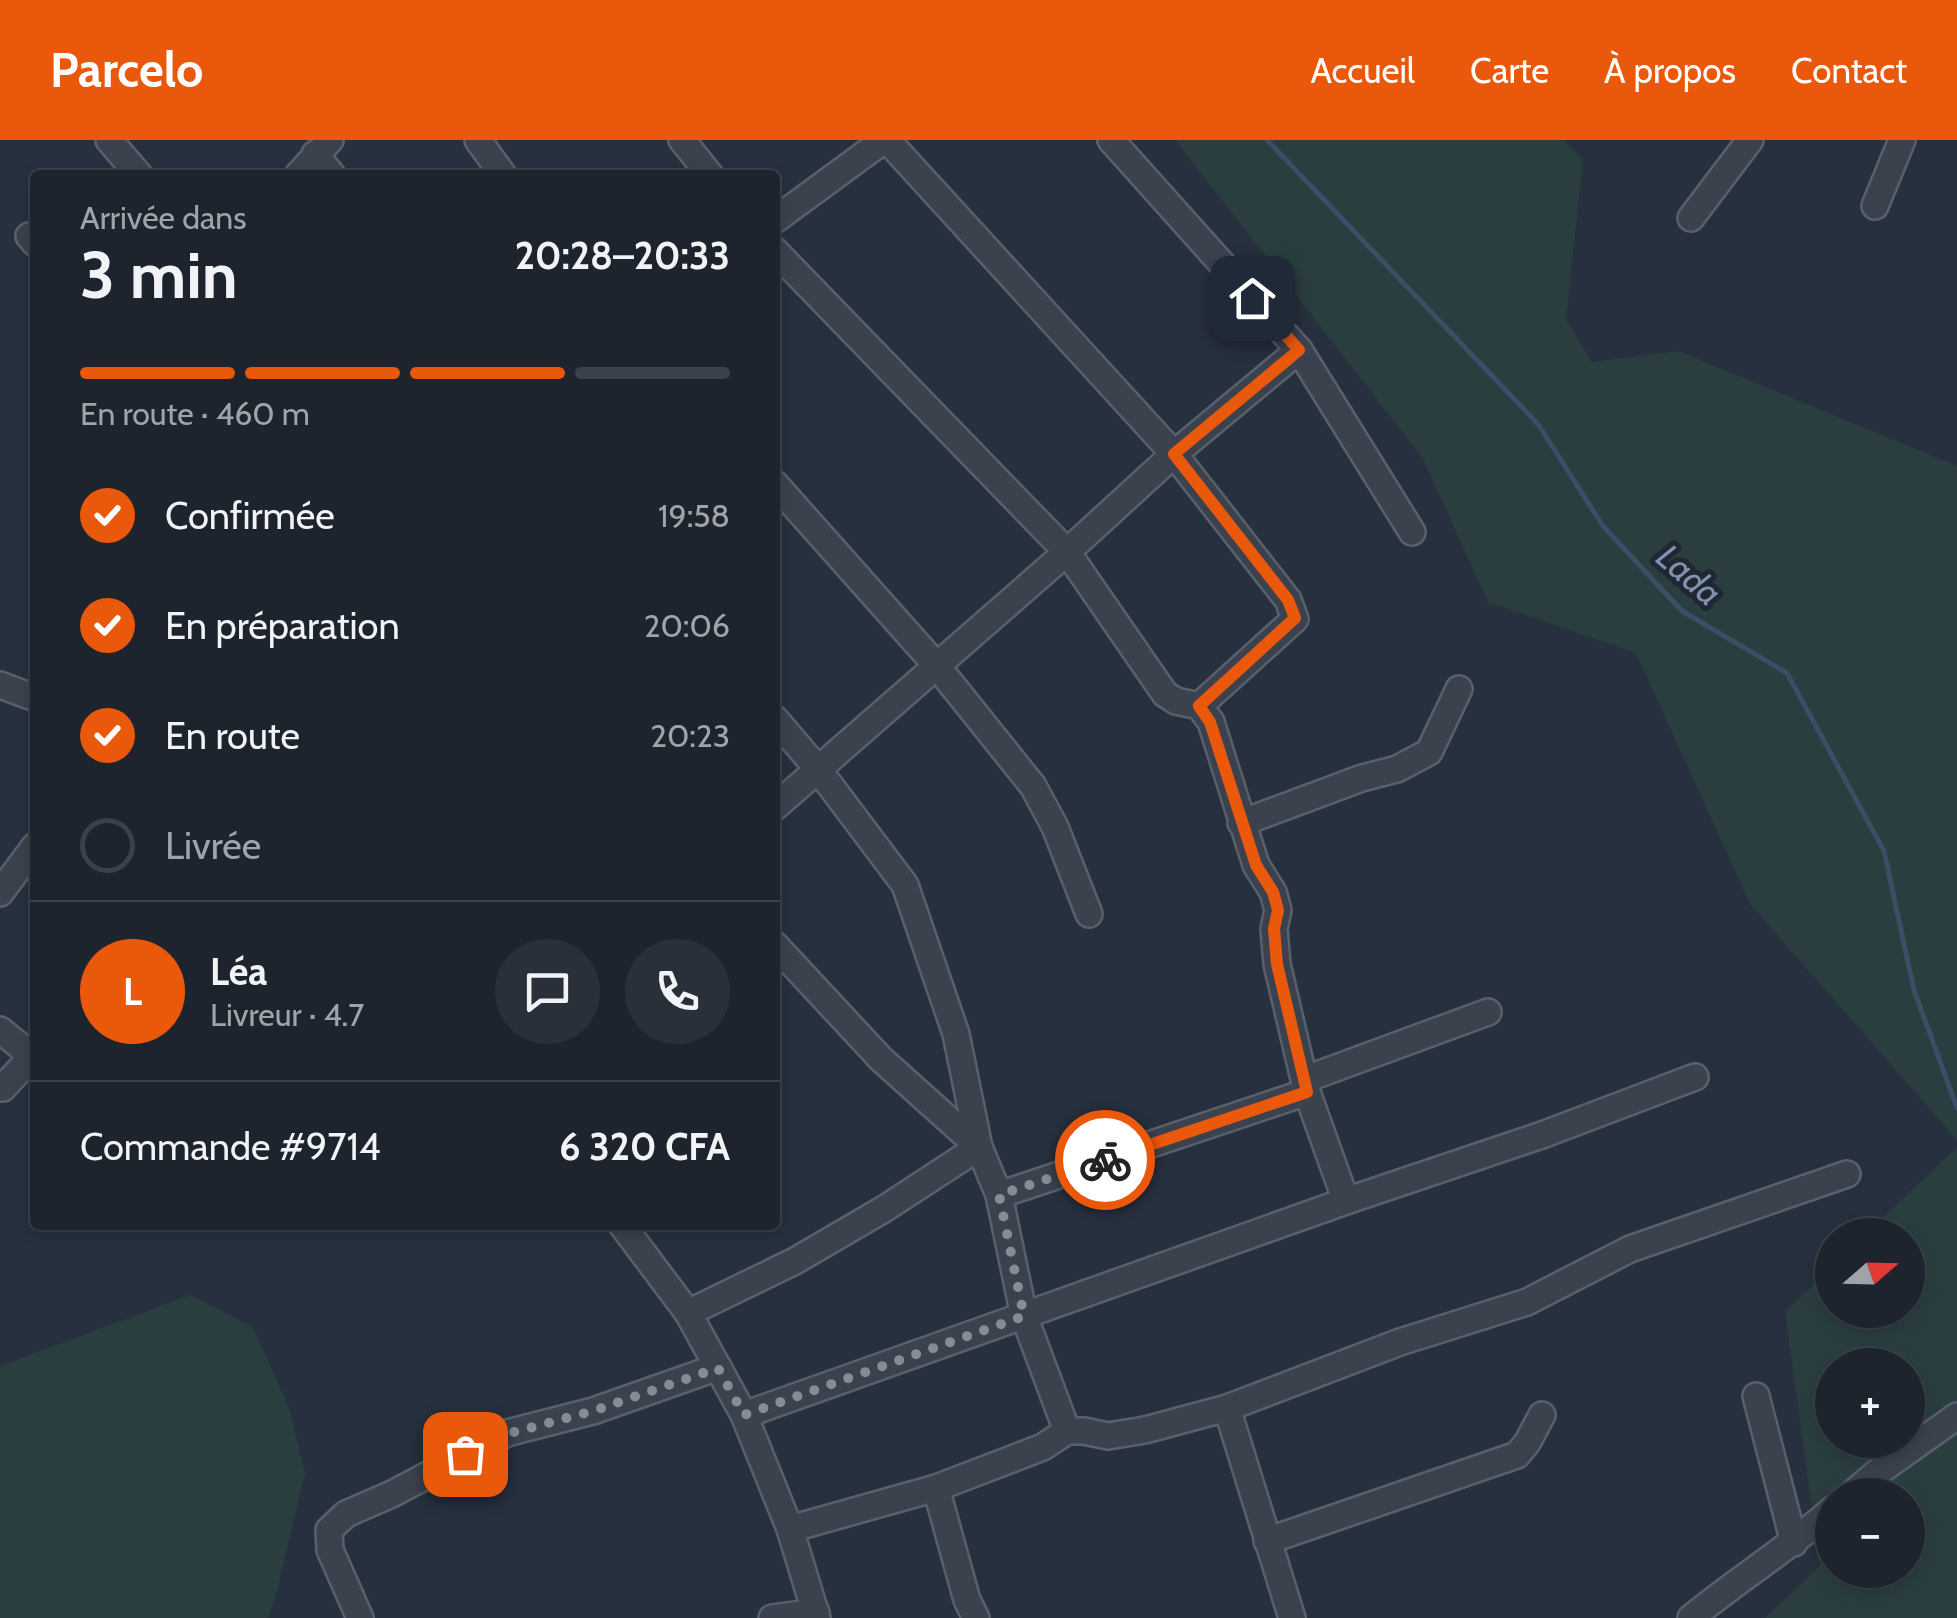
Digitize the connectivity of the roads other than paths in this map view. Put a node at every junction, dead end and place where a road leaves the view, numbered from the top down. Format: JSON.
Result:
{"nodes":[{"id":1,"x":109,"y":140,"type":"edge"},
{"id":2,"x":478,"y":140,"type":"edge"},
{"id":3,"x":682,"y":140,"type":"edge"},
{"id":4,"x":886,"y":140,"type":"edge"},
{"id":5,"x":1111,"y":140,"type":"edge"},
{"id":6,"x":1750,"y":140,"type":"edge"},
{"id":7,"x":1902,"y":140,"type":"edge"},
{"id":8,"x":322,"y":147,"type":"edge"},
{"id":9,"x":135,"y":170,"type":"edge"},
{"id":10,"x":302,"y":170,"type":"edge"},
{"id":11,"x":499,"y":170,"type":"edge"},
{"id":12,"x":706,"y":170,"type":"edge"},
{"id":13,"x":1875,"y":206,"type":"dead end"},
{"id":14,"x":780,"y":216,"type":"edge"},
{"id":15,"x":1691,"y":218,"type":"dead end"},
{"id":16,"x":780,"y":256,"type":"edge"},
{"id":17,"x":1299,"y":350,"type":"junction"},
{"id":18,"x":1174,"y":454,"type":"junction"},
{"id":19,"x":780,"y":490,"type":"edge"},
{"id":20,"x":1412,"y":532,"type":"dead end"},
{"id":21,"x":1067,"y":552,"type":"junction"},
{"id":22,"x":936,"y":665,"type":"junction"},
{"id":23,"x":0,"y":685,"type":"edge"},
{"id":24,"x":1458,"y":689,"type":"dead end"},
{"id":25,"x":30,"y":696,"type":"edge"},
{"id":26,"x":1199,"y":706,"type":"junction"},
{"id":27,"x":780,"y":725,"type":"edge"},
{"id":28,"x":817,"y":768,"type":"junction"},
{"id":29,"x":780,"y":801,"type":"edge"},
{"id":30,"x":1242,"y":823,"type":"junction"},
{"id":31,"x":30,"y":853,"type":"edge"},
{"id":32,"x":0,"y":893,"type":"edge"},
{"id":33,"x":1089,"y":914,"type":"dead end"},
{"id":34,"x":780,"y":950,"type":"edge"},
{"id":35,"x":1488,"y":1012,"type":"dead end"},
{"id":36,"x":0,"y":1030,"type":"edge"},
{"id":37,"x":30,"y":1053,"type":"edge"},
{"id":38,"x":30,"y":1058,"type":"edge"},
{"id":39,"x":1695,"y":1077,"type":"dead end"},
{"id":40,"x":1306,"y":1086,"type":"junction"},
{"id":41,"x":3,"y":1088,"type":"dead end"},
{"id":42,"x":979,"y":1148,"type":"junction"},
{"id":43,"x":1848,"y":1174,"type":"dead end"},
{"id":44,"x":999,"y":1195,"type":"junction"},
{"id":45,"x":1346,"y":1200,"type":"junction"},
{"id":46,"x":626,"y":1230,"type":"edge"},
{"id":47,"x":688,"y":1313,"type":"junction"},
{"id":48,"x":1024,"y":1316,"type":"junction"},
{"id":49,"x":718,"y":1368,"type":"junction"},
{"id":50,"x":1756,"y":1396,"type":"dead end"},
{"id":51,"x":1227,"y":1408,"type":"junction"},
{"id":52,"x":744,"y":1415,"type":"junction"},
{"id":53,"x":1542,"y":1415,"type":"dead end"},
{"id":54,"x":1957,"y":1416,"type":"edge"},
{"id":55,"x":1068,"y":1431,"type":"junction"},
{"id":56,"x":1870,"y":1478,"type":"edge"},
{"id":57,"x":936,"y":1488,"type":"junction"},
{"id":58,"x":1815,"y":1525,"type":"edge"},
{"id":59,"x":790,"y":1529,"type":"junction"},
{"id":60,"x":1267,"y":1542,"type":"junction"},
{"id":61,"x":1794,"y":1543,"type":"junction"},
{"id":62,"x":1719,"y":1610,"type":"edge"},
{"id":63,"x":816,"y":1615,"type":"edge"},
{"id":64,"x":360,"y":1618,"type":"edge"},
{"id":65,"x":772,"y":1618,"type":"edge"},
{"id":66,"x":976,"y":1618,"type":"edge"},
{"id":67,"x":1292,"y":1618,"type":"edge"},
{"id":68,"x":1691,"y":1618,"type":"edge"}],
"edges":[{"from":1,"to":9,"type":"street"},
{"from":2,"to":11,"type":"street"},
{"from":3,"to":12,"type":"street"},
{"from":4,"to":14,"type":"street"},
{"from":4,"to":18,"type":"street"},
{"from":5,"to":17,"type":"street"},
{"from":6,"to":15,"type":"street"},
{"from":7,"to":13,"type":"street"},
{"from":8,"to":10,"type":"street"},
{"from":16,"to":21,"type":"street"},
{"from":17,"to":18,"type":"street"},
{"from":17,"to":20,"type":"street"},
{"from":18,"to":21,"type":"street"},
{"from":18,"to":26,"type":"street"},
{"from":19,"to":22,"type":"street"},
{"from":21,"to":22,"type":"street"},
{"from":21,"to":26,"type":"street"},
{"from":22,"to":28,"type":"street"},
{"from":22,"to":33,"type":"street"},
{"from":23,"to":25,"type":"street"},
{"from":24,"to":30,"type":"street"},
{"from":26,"to":30,"type":"street"},
{"from":27,"to":28,"type":"street"},
{"from":28,"to":29,"type":"street"},
{"from":28,"to":42,"type":"street"},
{"from":30,"to":40,"type":"street"},
{"from":31,"to":32,"type":"street"},
{"from":34,"to":42,"type":"street"},
{"from":35,"to":40,"type":"street"},
{"from":36,"to":37,"type":"street"},
{"from":38,"to":41,"type":"street"},
{"from":39,"to":45,"type":"street"},
{"from":40,"to":44,"type":"street"},
{"from":40,"to":45,"type":"street"},
{"from":42,"to":44,"type":"street"},
{"from":42,"to":47,"type":"street"},
{"from":43,"to":51,"type":"street"},
{"from":44,"to":48,"type":"street"},
{"from":45,"to":48,"type":"street"},
{"from":46,"to":47,"type":"street"},
{"from":47,"to":49,"type":"street"},
{"from":48,"to":52,"type":"street"},
{"from":48,"to":55,"type":"street"},
{"from":49,"to":52,"type":"street"},
{"from":49,"to":64,"type":"street"},
{"from":50,"to":61,"type":"street"},
{"from":51,"to":55,"type":"street"},
{"from":51,"to":60,"type":"street"},
{"from":52,"to":59,"type":"street"},
{"from":53,"to":60,"type":"street"},
{"from":54,"to":56,"type":"street"},
{"from":55,"to":57,"type":"street"},
{"from":57,"to":59,"type":"street"},
{"from":57,"to":66,"type":"street"},
{"from":58,"to":61,"type":"street"},
{"from":59,"to":63,"type":"street"},
{"from":60,"to":67,"type":"street"},
{"from":61,"to":62,"type":"street"},
{"from":62,"to":68,"type":"street"},
{"from":63,"to":65,"type":"street"}]}
